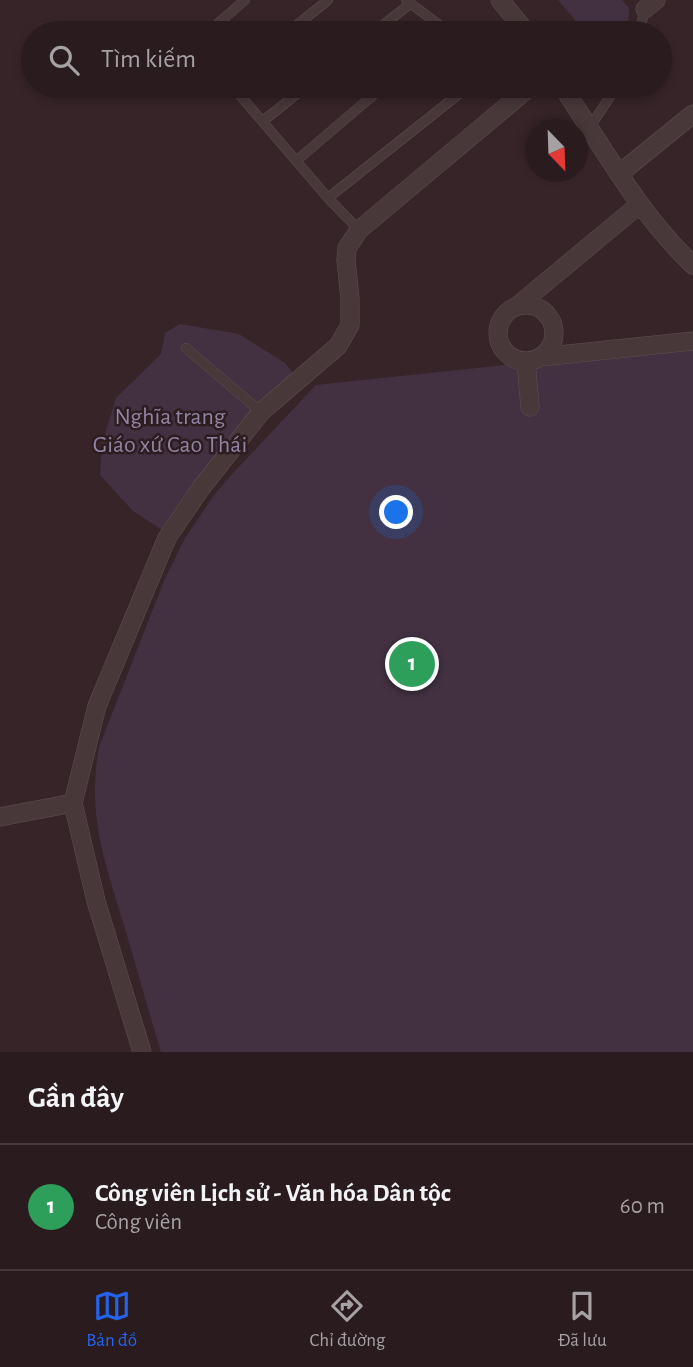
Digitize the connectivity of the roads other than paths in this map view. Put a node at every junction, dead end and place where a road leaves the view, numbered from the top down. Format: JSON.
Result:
{"nodes":[{"id":1,"x":245,"y":0,"type":"edge"},
{"id":2,"x":328,"y":0,"type":"edge"},
{"id":3,"x":500,"y":0,"type":"edge"},
{"id":4,"x":408,"y":1,"type":"edge"},
{"id":5,"x":220,"y":21,"type":"edge"},
{"id":6,"x":302,"y":21,"type":"edge"},
{"id":7,"x":386,"y":21,"type":"edge"},
{"id":8,"x":433,"y":21,"type":"edge"},
{"id":9,"x":517,"y":21,"type":"edge"},
{"id":10,"x":243,"y":98,"type":"edge"},
{"id":11,"x":292,"y":98,"type":"edge"},
{"id":12,"x":370,"y":98,"type":"edge"},
{"id":13,"x":454,"y":98,"type":"edge"},
{"id":14,"x":508,"y":98,"type":"edge"},
{"id":15,"x":570,"y":98,"type":"edge"},
{"id":16,"x":609,"y":98,"type":"edge"},
{"id":17,"x":693,"y":114,"type":"edge"},
{"id":18,"x":263,"y":121,"type":"junction"},
{"id":19,"x":590,"y":127,"type":"junction"},
{"id":20,"x":296,"y":161,"type":"junction"},
{"id":21,"x":619,"y":174,"type":"junction"},
{"id":22,"x":328,"y":198,"type":"junction"},
{"id":23,"x":640,"y":204,"type":"junction"},
{"id":24,"x":359,"y":230,"type":"junction"},
{"id":25,"x":692,"y":262,"type":"edge"},
{"id":26,"x":516,"y":307,"type":"junction"},
{"id":27,"x":693,"y":341,"type":"edge"},
{"id":28,"x":186,"y":348,"type":"dead end"},
{"id":29,"x":533,"y":359,"type":"junction"},
{"id":30,"x":530,"y":407,"type":"dead end"},
{"id":31,"x":261,"y":412,"type":"junction"},
{"id":32,"x":73,"y":803,"type":"junction"},
{"id":33,"x":0,"y":817,"type":"edge"},
{"id":34,"x":142,"y":1052,"type":"edge"}],
"edges":[{"from":1,"to":5,"type":"lane"},
{"from":2,"to":6,"type":"lane"},
{"from":3,"to":9,"type":"street"},
{"from":4,"to":7,"type":"lane"},
{"from":4,"to":8,"type":"lane"},
{"from":10,"to":18,"type":"lane"},
{"from":11,"to":18,"type":"lane"},
{"from":12,"to":20,"type":"lane"},
{"from":13,"to":22,"type":"lane"},
{"from":14,"to":24,"type":"street"},
{"from":15,"to":19,"type":"street"},
{"from":16,"to":19,"type":"lane"},
{"from":17,"to":21,"type":"street"},
{"from":18,"to":20,"type":"lane"},
{"from":19,"to":21,"type":"street"},
{"from":20,"to":22,"type":"lane"},
{"from":21,"to":23,"type":"street"},
{"from":22,"to":24,"type":"lane"},
{"from":23,"to":25,"type":"street"},
{"from":23,"to":26,"type":"street"},
{"from":24,"to":31,"type":"street"},
{"from":26,"to":29,"type":"street"},
{"from":26,"to":29,"type":"street"},
{"from":27,"to":29,"type":"street"},
{"from":28,"to":31,"type":"lane"},
{"from":29,"to":30,"type":"street"},
{"from":31,"to":32,"type":"street"},
{"from":32,"to":33,"type":"street"},
{"from":32,"to":34,"type":"street"}]}
